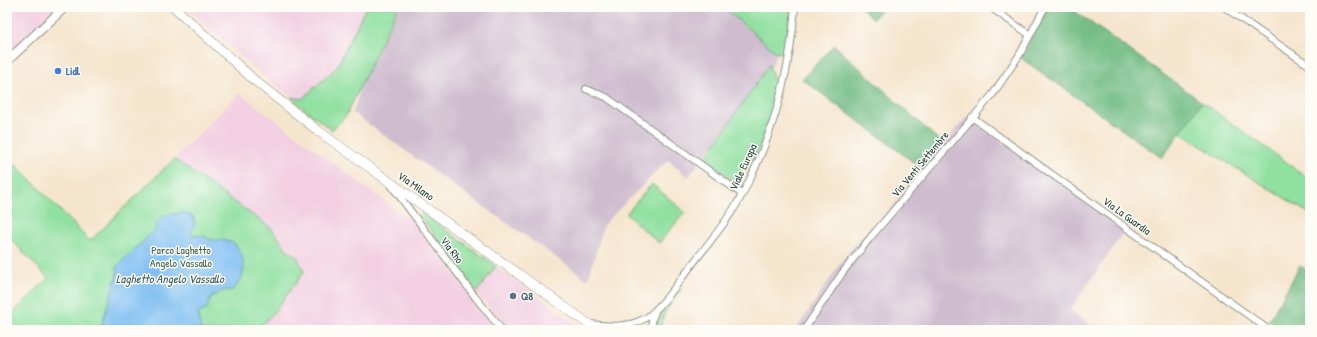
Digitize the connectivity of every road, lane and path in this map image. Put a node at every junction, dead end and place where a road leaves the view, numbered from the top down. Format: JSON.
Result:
{"nodes":[{"id":1,"x":65,"y":7,"type":"edge"},
{"id":2,"x":174,"y":7,"type":"edge"},
{"id":3,"x":181,"y":7,"type":"edge"},
{"id":4,"x":795,"y":7,"type":"edge"},
{"id":5,"x":990,"y":7,"type":"edge"},
{"id":6,"x":1045,"y":7,"type":"edge"},
{"id":7,"x":1224,"y":7,"type":"edge"},
{"id":8,"x":1030,"y":36,"type":"junction"},
{"id":9,"x":226,"y":55,"type":"junction"},
{"id":10,"x":8,"y":60,"type":"edge"},
{"id":11,"x":1310,"y":66,"type":"edge"},
{"id":12,"x":586,"y":89,"type":"dead end"},
{"id":13,"x":972,"y":117,"type":"junction"},
{"id":14,"x":387,"y":181,"type":"junction"},
{"id":15,"x":742,"y":194,"type":"junction"},
{"id":16,"x":655,"y":312,"type":"junction"},
{"id":17,"x":642,"y":320,"type":"junction"},
{"id":18,"x":588,"y":324,"type":"junction"},
{"id":19,"x":1259,"y":327,"type":"edge"},
{"id":20,"x":651,"y":329,"type":"edge"},
{"id":21,"x":502,"y":330,"type":"edge"},
{"id":22,"x":597,"y":330,"type":"edge"},
{"id":23,"x":630,"y":330,"type":"edge"},
{"id":24,"x":804,"y":330,"type":"edge"},
{"id":25,"x":1269,"y":330,"type":"edge"}],
"edges":[{"from":1,"to":10,"type":"street"},
{"from":2,"to":9,"type":"main road","name":"Via Milano"},
{"from":3,"to":9,"type":"street","name":"Via Milano"},
{"from":4,"to":15,"type":"street","name":"Viale Europa"},
{"from":5,"to":8,"type":"street"},
{"from":6,"to":8,"type":"street","name":"Via Venti Settembre"},
{"from":7,"to":11,"type":"street"},
{"from":8,"to":13,"type":"street","name":"Via Venti Settembre"},
{"from":9,"to":14,"type":"main road","name":"Via Milano"},
{"from":12,"to":15,"type":"street"},
{"from":13,"to":19,"type":"street","name":"Via La Guardia"},
{"from":13,"to":24,"type":"street","name":"Via Venti Settembre"},
{"from":14,"to":18,"type":"main road","name":"Via Milano"},
{"from":14,"to":21,"type":"street","name":"Via Rho"},
{"from":15,"to":16,"type":"street","name":"Viale Europa"},
{"from":16,"to":17,"type":"street","name":"Viale Europa"},
{"from":16,"to":20,"type":"street","name":"Viale Europa"},
{"from":17,"to":18,"type":"street","name":"Viale Europa"},
{"from":17,"to":23,"type":"street"},
{"from":18,"to":22,"type":"main road","name":"Via Milano"},
{"from":19,"to":25,"type":"street","name":"Via La Guardia"}]}
